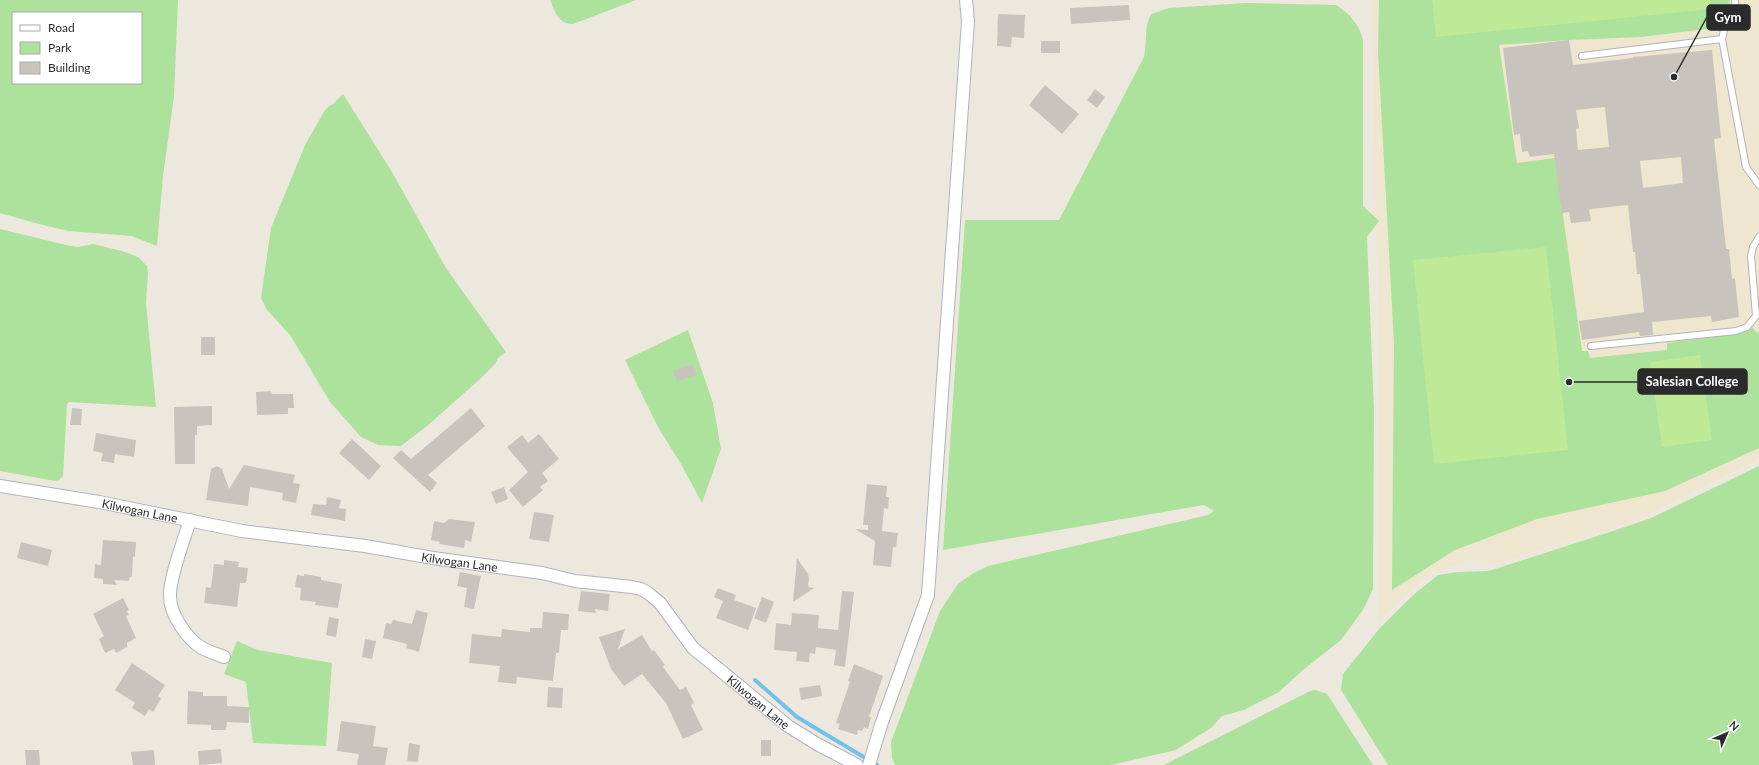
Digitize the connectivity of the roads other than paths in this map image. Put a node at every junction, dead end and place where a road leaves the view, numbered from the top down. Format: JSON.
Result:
{"nodes":[{"id":1,"x":966,"y":0,"type":"edge"},
{"id":2,"x":1735,"y":0,"type":"edge"},
{"id":3,"x":1722,"y":39,"type":"junction"},
{"id":4,"x":1582,"y":56,"type":"dead end"},
{"id":5,"x":1759,"y":185,"type":"edge"},
{"id":6,"x":1759,"y":237,"type":"edge"},
{"id":7,"x":1591,"y":346,"type":"dead end"},
{"id":8,"x":0,"y":486,"type":"edge"},
{"id":9,"x":190,"y":520,"type":"junction"},
{"id":10,"x":224,"y":657,"type":"dead end"},
{"id":11,"x":857,"y":765,"type":"edge"},
{"id":12,"x":869,"y":765,"type":"edge"}],
"edges":[{"from":1,"to":12,"type":"street"},
{"from":2,"to":3,"type":"lane"},
{"from":3,"to":4,"type":"lane"},
{"from":3,"to":5,"type":"lane"},
{"from":6,"to":7,"type":"lane"},
{"from":8,"to":9,"type":"street","name":"Kilwogan Lane"},
{"from":9,"to":10,"type":"street"},
{"from":9,"to":11,"type":"street","name":"Kilwogan Lane"}]}
